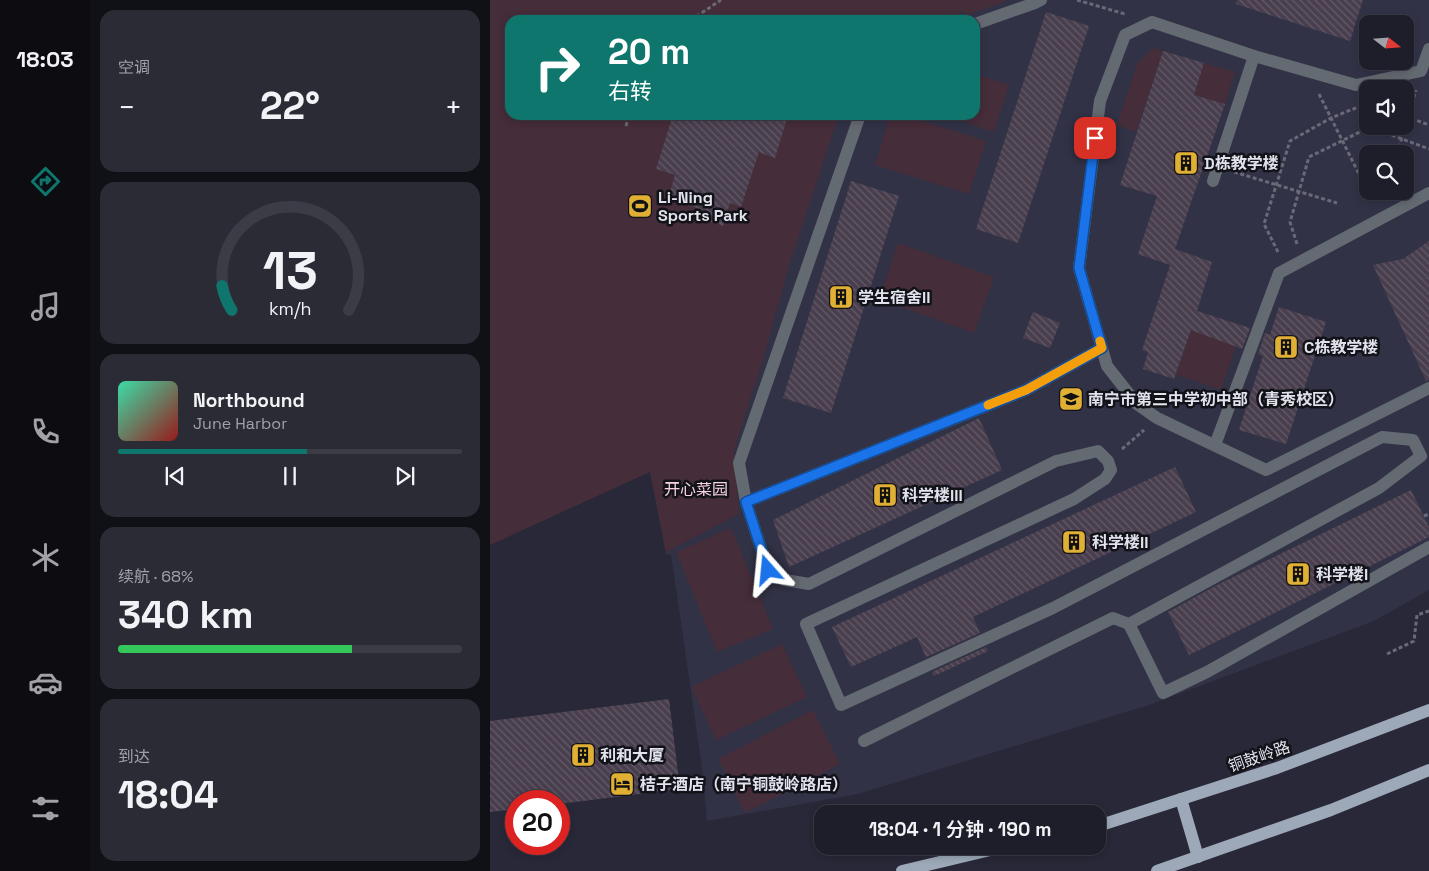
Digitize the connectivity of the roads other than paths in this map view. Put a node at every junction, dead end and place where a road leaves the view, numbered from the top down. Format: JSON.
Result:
{"nodes":[{"id":1,"x":1041,"y":0,"type":"edge"},
{"id":2,"x":980,"y":22,"type":"edge"},
{"id":3,"x":1429,"y":49,"type":"edge"},
{"id":4,"x":1254,"y":56,"type":"junction"},
{"id":5,"x":858,"y":120,"type":"edge"},
{"id":6,"x":1213,"y":181,"type":"dead end"},
{"id":7,"x":1429,"y":193,"type":"edge"},
{"id":8,"x":1102,"y":348,"type":"junction"},
{"id":9,"x":1429,"y":388,"type":"edge"},
{"id":10,"x":1215,"y":446,"type":"junction"},
{"id":11,"x":746,"y":502,"type":"junction"},
{"id":12,"x":1429,"y":547,"type":"edge"},
{"id":13,"x":1129,"y":624,"type":"junction"},
{"id":14,"x":1429,"y":710,"type":"edge"},
{"id":15,"x":864,"y":741,"type":"dead end"},
{"id":16,"x":1429,"y":770,"type":"edge"},
{"id":17,"x":1181,"y":799,"type":"junction"},
{"id":18,"x":1106,"y":823,"type":"edge"},
{"id":19,"x":969,"y":855,"type":"edge"},
{"id":20,"x":1198,"y":857,"type":"junction"},
{"id":21,"x":902,"y":871,"type":"edge"},
{"id":22,"x":1157,"y":871,"type":"edge"}],
"edges":[{"from":1,"to":2,"type":"lane"},
{"from":3,"to":4,"type":"lane"},
{"from":4,"to":6,"type":"lane"},
{"from":4,"to":8,"type":"lane"},
{"from":5,"to":11,"type":"lane"},
{"from":7,"to":10,"type":"lane"},
{"from":8,"to":10,"type":"lane"},
{"from":8,"to":11,"type":"lane"},
{"from":9,"to":10,"type":"lane"},
{"from":11,"to":13,"type":"lane"},
{"from":12,"to":13,"type":"lane"},
{"from":13,"to":15,"type":"lane"},
{"from":14,"to":17,"type":"main road","name":"铜鼓岭路"},
{"from":16,"to":20,"type":"main road"},
{"from":17,"to":18,"type":"main road","name":"铜鼓岭路"},
{"from":17,"to":20,"type":"main road"},
{"from":19,"to":21,"type":"main road"},
{"from":20,"to":22,"type":"main road"}]}
